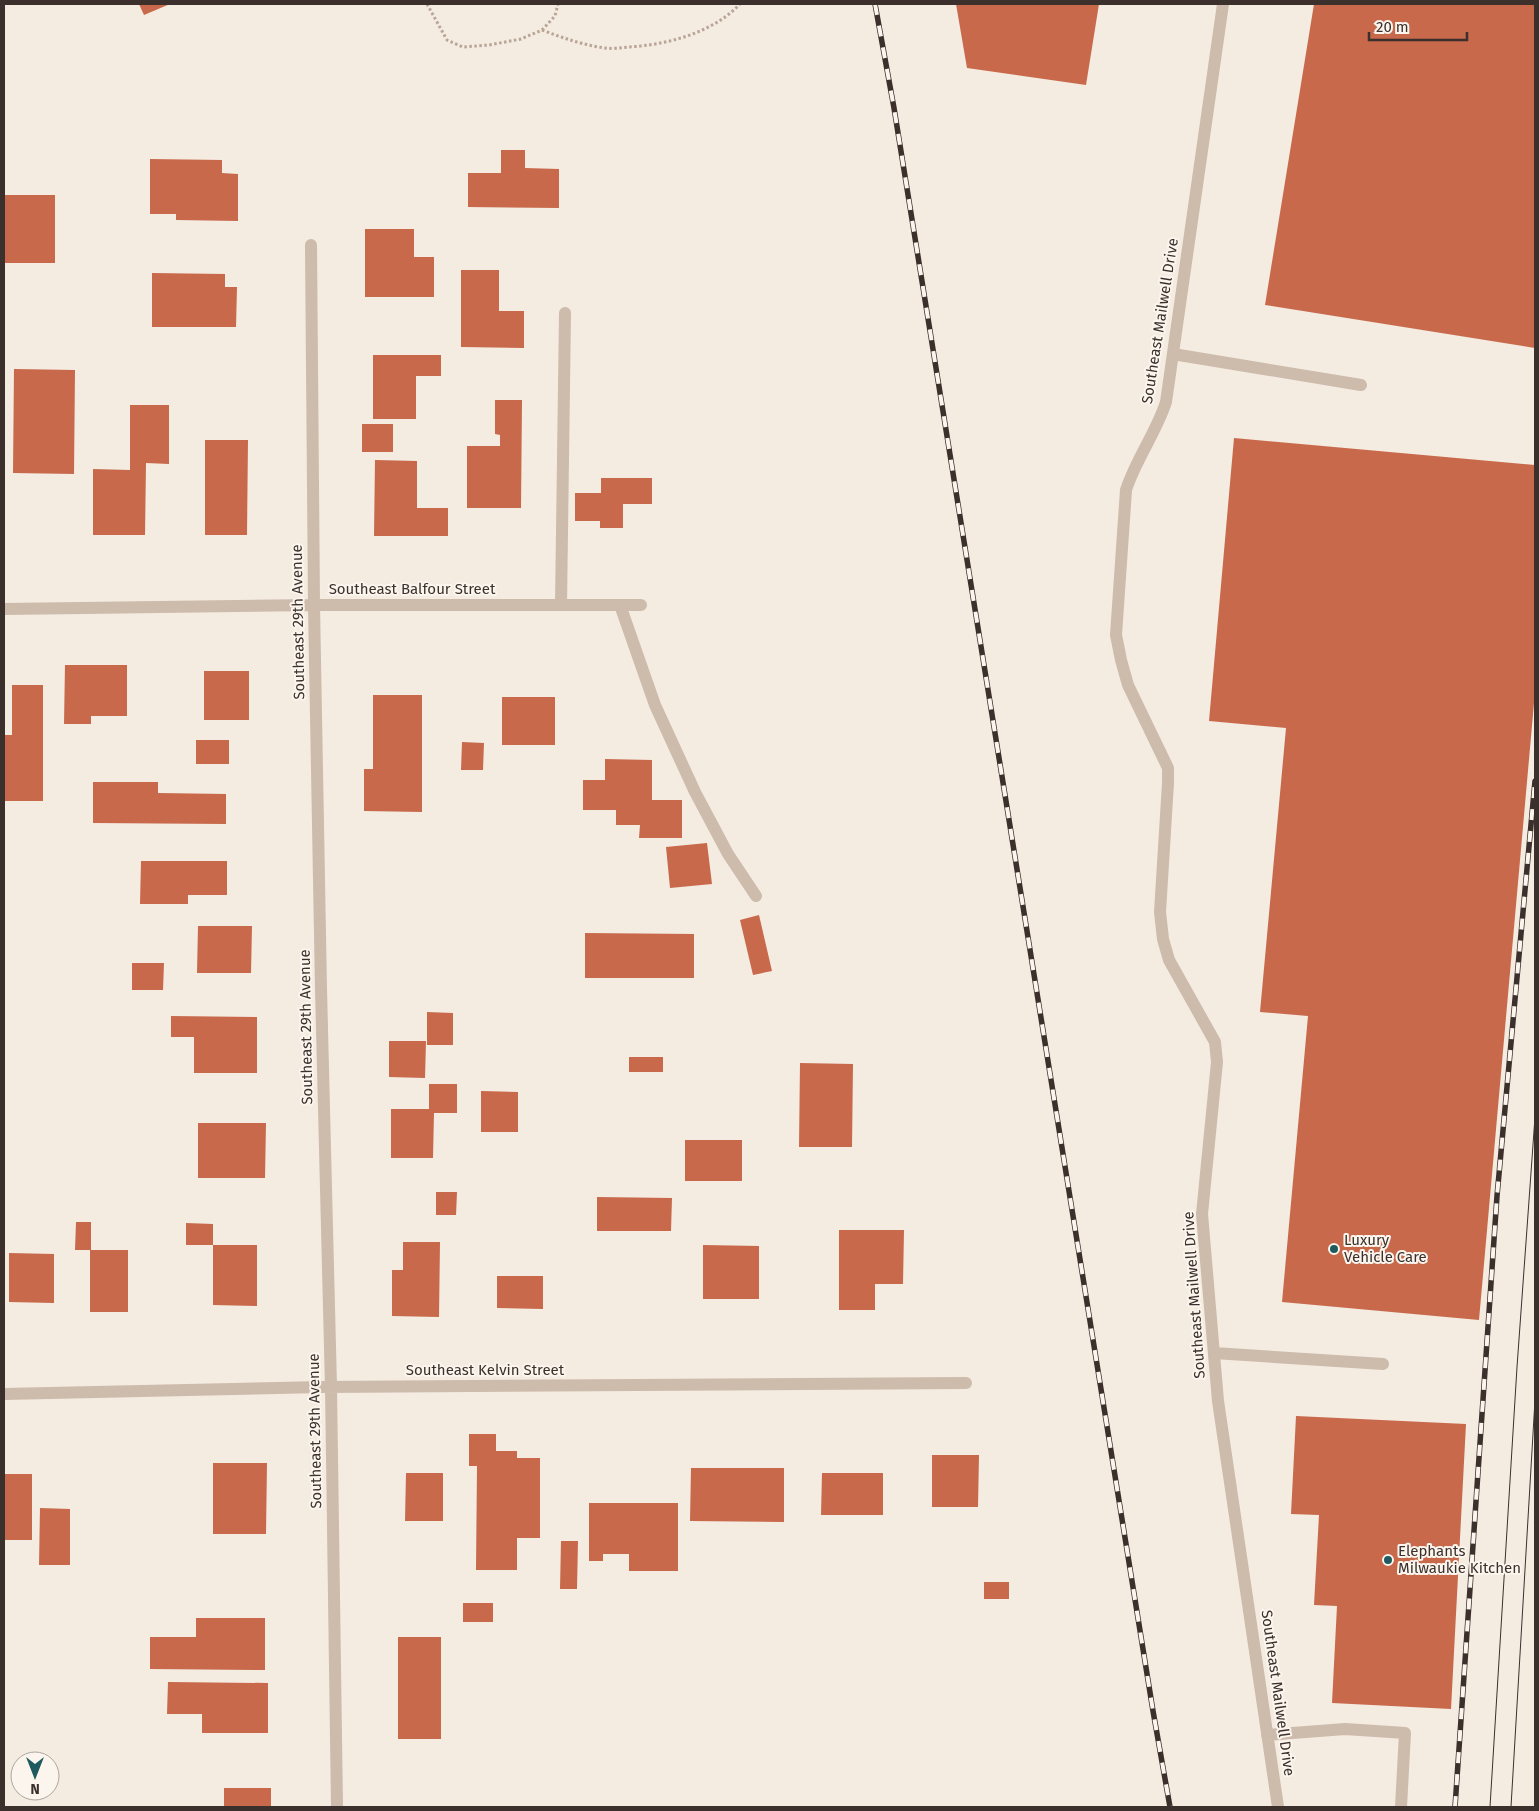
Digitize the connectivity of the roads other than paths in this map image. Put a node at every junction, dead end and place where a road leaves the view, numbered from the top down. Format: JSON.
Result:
{"nodes":[{"id":1,"x":1224,"y":4,"type":"edge"},
{"id":2,"x":310,"y":245,"type":"dead end"},
{"id":3,"x":566,"y":313,"type":"dead end"},
{"id":4,"x":1172,"y":354,"type":"junction"},
{"id":5,"x":1362,"y":386,"type":"dead end"},
{"id":6,"x":314,"y":605,"type":"junction"},
{"id":7,"x":560,"y":605,"type":"junction"},
{"id":8,"x":620,"y":605,"type":"junction"},
{"id":9,"x":641,"y":605,"type":"dead end"},
{"id":10,"x":4,"y":609,"type":"edge"},
{"id":11,"x":756,"y":896,"type":"dead end"},
{"id":12,"x":1214,"y":1353,"type":"junction"},
{"id":13,"x":1383,"y":1364,"type":"dead end"},
{"id":14,"x":966,"y":1383,"type":"dead end"},
{"id":15,"x":331,"y":1387,"type":"junction"},
{"id":16,"x":4,"y":1394,"type":"edge"},
{"id":17,"x":1267,"y":1735,"type":"junction"},
{"id":18,"x":337,"y":1807,"type":"edge"},
{"id":19,"x":1278,"y":1807,"type":"edge"},
{"id":20,"x":1400,"y":1807,"type":"edge"}],
"edges":[{"from":1,"to":4,"type":"street","name":"Southeast Mailwell Drive"},
{"from":2,"to":6,"type":"street","name":"Southeast 29th Avenue"},
{"from":3,"to":7,"type":"street"},
{"from":4,"to":5,"type":"street"},
{"from":4,"to":12,"type":"street","name":"Southeast Mailwell Drive"},
{"from":6,"to":7,"type":"street","name":"Southeast Balfour Street"},
{"from":6,"to":10,"type":"street","name":"Southeast Balfour Street"},
{"from":6,"to":15,"type":"street","name":"Southeast 29th Avenue"},
{"from":7,"to":8,"type":"street","name":"Southeast Balfour Street"},
{"from":8,"to":9,"type":"street","name":"Southeast Balfour Street"},
{"from":8,"to":11,"type":"street"},
{"from":12,"to":13,"type":"street"},
{"from":12,"to":17,"type":"street","name":"Southeast Mailwell Drive"},
{"from":14,"to":15,"type":"street","name":"Southeast Kelvin Street"},
{"from":15,"to":16,"type":"street","name":"Southeast Kelvin Street"},
{"from":15,"to":18,"type":"street","name":"Southeast 29th Avenue"},
{"from":17,"to":19,"type":"street","name":"Southeast Mailwell Drive"},
{"from":17,"to":20,"type":"street"}]}
